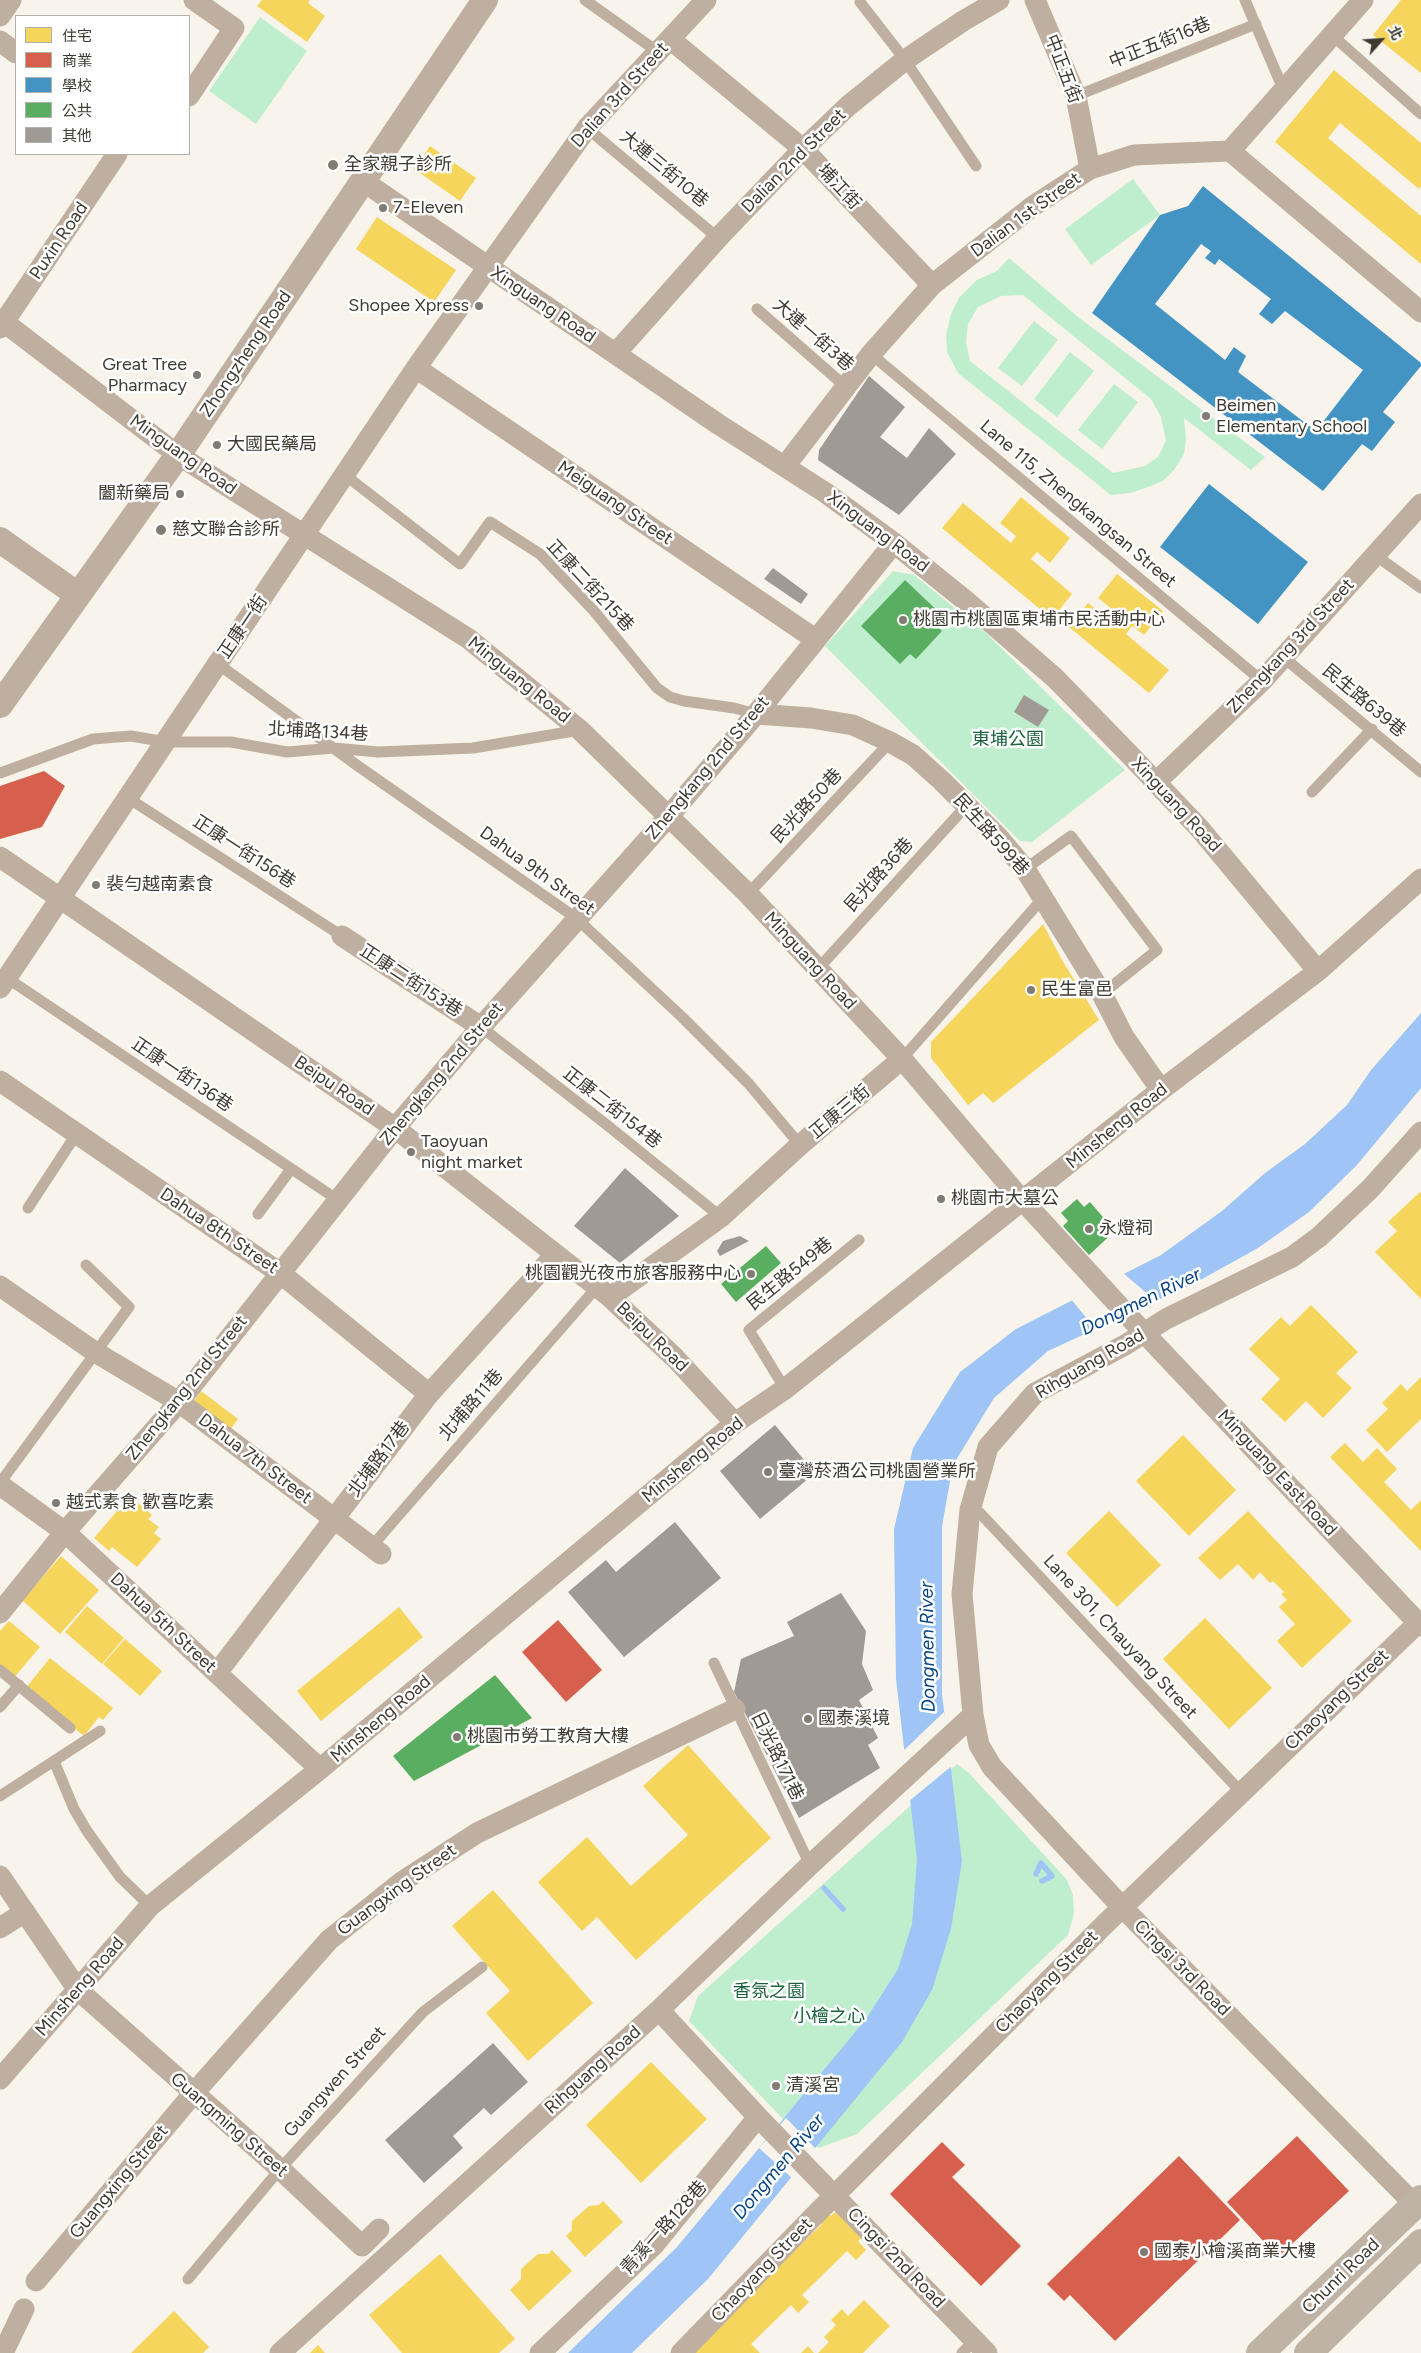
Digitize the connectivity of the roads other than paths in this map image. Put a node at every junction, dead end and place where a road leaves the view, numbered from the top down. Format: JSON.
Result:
{"nodes":[{"id":1,"x":11,"y":0,"type":"edge"},
{"id":2,"x":194,"y":0,"type":"edge"},
{"id":3,"x":485,"y":0,"type":"edge"},
{"id":4,"x":585,"y":0,"type":"edge"},
{"id":5,"x":706,"y":0,"type":"edge"},
{"id":6,"x":999,"y":0,"type":"edge"},
{"id":7,"x":1035,"y":0,"type":"edge"},
{"id":8,"x":1245,"y":0,"type":"edge"},
{"id":9,"x":1364,"y":0,"type":"edge"},
{"id":10,"x":860,"y":2,"type":"dead end"},
{"id":11,"x":0,"y":16,"type":"edge"},
{"id":12,"x":1256,"y":24,"type":"junction"},
{"id":13,"x":1333,"y":36,"type":"junction"},
{"id":14,"x":0,"y":41,"type":"edge"},
{"id":15,"x":664,"y":46,"type":"junction"},
{"id":16,"x":15,"y":52,"type":"edge"},
{"id":17,"x":905,"y":60,"type":"junction"},
{"id":18,"x":1284,"y":92,"type":"junction"},
{"id":19,"x":190,"y":94,"type":"edge"},
{"id":20,"x":1076,"y":96,"type":"junction"},
{"id":21,"x":1421,"y":114,"type":"edge"},
{"id":22,"x":587,"y":128,"type":"junction"},
{"id":23,"x":803,"y":149,"type":"junction"},
{"id":24,"x":1230,"y":151,"type":"junction"},
{"id":25,"x":116,"y":155,"type":"edge"},
{"id":26,"x":976,"y":166,"type":"dead end"},
{"id":27,"x":1090,"y":169,"type":"junction"},
{"id":28,"x":363,"y":182,"type":"junction"},
{"id":29,"x":718,"y":238,"type":"junction"},
{"id":30,"x":489,"y":268,"type":"junction"},
{"id":31,"x":932,"y":285,"type":"junction"},
{"id":32,"x":757,"y":309,"type":"dead end"},
{"id":33,"x":1421,"y":312,"type":"edge"},
{"id":34,"x":1,"y":323,"type":"edge"},
{"id":35,"x":615,"y":354,"type":"junction"},
{"id":36,"x":871,"y":354,"type":"junction"},
{"id":37,"x":416,"y":368,"type":"junction"},
{"id":38,"x":846,"y":387,"type":"junction"},
{"id":39,"x":178,"y":455,"type":"junction"},
{"id":40,"x":785,"y":466,"type":"junction"},
{"id":41,"x":345,"y":475,"type":"junction"},
{"id":42,"x":1421,"y":504,"type":"edge"},
{"id":43,"x":305,"y":536,"type":"junction"},
{"id":44,"x":0,"y":540,"type":"edge"},
{"id":45,"x":894,"y":543,"type":"junction"},
{"id":46,"x":1375,"y":555,"type":"junction"},
{"id":47,"x":1421,"y":588,"type":"edge"},
{"id":48,"x":78,"y":595,"type":"junction"},
{"id":49,"x":815,"y":639,"type":"junction"},
{"id":50,"x":1283,"y":657,"type":"junction"},
{"id":51,"x":218,"y":664,"type":"junction"},
{"id":52,"x":1262,"y":681,"type":"junction"},
{"id":53,"x":0,"y":705,"type":"edge"},
{"id":54,"x":756,"y":714,"type":"junction"},
{"id":55,"x":1372,"y":729,"type":"junction"},
{"id":56,"x":580,"y":730,"type":"junction"},
{"id":57,"x":166,"y":742,"type":"junction"},
{"id":58,"x":890,"y":742,"type":"junction"},
{"id":59,"x":334,"y":748,"type":"junction"},
{"id":60,"x":1421,"y":772,"type":"edge"},
{"id":61,"x":0,"y":773,"type":"edge"},
{"id":62,"x":1155,"y":783,"type":"junction"},
{"id":63,"x":1312,"y":792,"type":"dead end"},
{"id":64,"x":128,"y":798,"type":"junction"},
{"id":65,"x":967,"y":805,"type":"junction"},
{"id":66,"x":668,"y":817,"type":"junction"},
{"id":67,"x":0,"y":856,"type":"edge"},
{"id":68,"x":1025,"y":869,"type":"junction"},
{"id":69,"x":1421,"y":879,"type":"edge"},
{"id":70,"x":748,"y":894,"type":"junction"},
{"id":71,"x":59,"y":898,"type":"junction"},
{"id":72,"x":1043,"y":898,"type":"junction"},
{"id":73,"x":576,"y":918,"type":"junction"},
{"id":74,"x":342,"y":936,"type":"joint"},
{"id":75,"x":816,"y":970,"type":"junction"},
{"id":76,"x":1318,"y":972,"type":"junction"},
{"id":77,"x":3,"y":983,"type":"edge"},
{"id":78,"x":1102,"y":994,"type":"junction"},
{"id":79,"x":481,"y":1027,"type":"junction"},
{"id":80,"x":902,"y":1059,"type":"junction"},
{"id":81,"x":0,"y":1081,"type":"edge"},
{"id":82,"x":1160,"y":1090,"type":"junction"},
{"id":83,"x":396,"y":1128,"type":"junction"},
{"id":84,"x":1421,"y":1132,"type":"edge"},
{"id":85,"x":77,"y":1134,"type":"junction"},
{"id":86,"x":800,"y":1145,"type":"junction"},
{"id":87,"x":291,"y":1169,"type":"junction"},
{"id":88,"x":338,"y":1200,"type":"junction"},
{"id":89,"x":1023,"y":1201,"type":"junction"},
{"id":90,"x":28,"y":1208,"type":"dead end"},
{"id":91,"x":258,"y":1214,"type":"dead end"},
{"id":92,"x":721,"y":1218,"type":"junction"},
{"id":93,"x":859,"y":1240,"type":"dead end"},
{"id":94,"x":554,"y":1255,"type":"junction"},
{"id":95,"x":86,"y":1265,"type":"dead end"},
{"id":96,"x":280,"y":1273,"type":"junction"},
{"id":97,"x":1,"y":1290,"type":"edge"},
{"id":98,"x":604,"y":1292,"type":"junction"},
{"id":99,"x":1139,"y":1327,"type":"junction"},
{"id":100,"x":96,"y":1352,"type":"junction"},
{"id":101,"x":784,"y":1389,"type":"junction"},
{"id":102,"x":429,"y":1394,"type":"junction"},
{"id":103,"x":179,"y":1402,"type":"junction"},
{"id":104,"x":735,"y":1423,"type":"junction"},
{"id":105,"x":0,"y":1484,"type":"edge"},
{"id":106,"x":970,"y":1510,"type":"junction"},
{"id":107,"x":334,"y":1518,"type":"junction"},
{"id":108,"x":65,"y":1532,"type":"junction"},
{"id":109,"x":376,"y":1550,"type":"joint"},
{"id":110,"x":0,"y":1613,"type":"edge"},
{"id":111,"x":1420,"y":1623,"type":"edge"},
{"id":112,"x":714,"y":1663,"type":"dead end"},
{"id":113,"x":0,"y":1670,"type":"edge"},
{"id":114,"x":217,"y":1673,"type":"junction"},
{"id":115,"x":19,"y":1685,"type":"junction"},
{"id":116,"x":0,"y":1707,"type":"edge"},
{"id":117,"x":735,"y":1709,"type":"junction"},
{"id":118,"x":973,"y":1715,"type":"junction"},
{"id":119,"x":70,"y":1728,"type":"dead end"},
{"id":120,"x":100,"y":1731,"type":"dead end"},
{"id":121,"x":54,"y":1761,"type":"junction"},
{"id":122,"x":320,"y":1770,"type":"junction"},
{"id":123,"x":1241,"y":1792,"type":"junction"},
{"id":124,"x":0,"y":1796,"type":"edge"},
{"id":125,"x":810,"y":1865,"type":"junction"},
{"id":126,"x":0,"y":1876,"type":"edge"},
{"id":127,"x":150,"y":1906,"type":"junction"},
{"id":128,"x":1122,"y":1907,"type":"junction"},
{"id":129,"x":25,"y":1912,"type":"junction"},
{"id":130,"x":0,"y":1928,"type":"edge"},
{"id":131,"x":482,"y":1967,"type":"dead end"},
{"id":132,"x":78,"y":1990,"type":"junction"},
{"id":133,"x":660,"y":2010,"type":"junction"},
{"id":134,"x":0,"y":2079,"type":"edge"},
{"id":135,"x":193,"y":2094,"type":"junction"},
{"id":136,"x":758,"y":2117,"type":"junction"},
{"id":137,"x":280,"y":2169,"type":"junction"},
{"id":138,"x":835,"y":2195,"type":"junction"},
{"id":139,"x":1418,"y":2202,"type":"edge"},
{"id":140,"x":388,"y":2238,"type":"junction"},
{"id":141,"x":1421,"y":2243,"type":"edge"},
{"id":142,"x":188,"y":2279,"type":"dead end"},
{"id":143,"x":36,"y":2281,"type":"dead end"},
{"id":144,"x":24,"y":2308,"type":"dead end"},
{"id":145,"x":975,"y":2349,"type":"edge"},
{"id":146,"x":3,"y":2353,"type":"edge"},
{"id":147,"x":280,"y":2353,"type":"edge"},
{"id":148,"x":540,"y":2353,"type":"edge"},
{"id":149,"x":681,"y":2353,"type":"edge"},
{"id":150,"x":1260,"y":2353,"type":"edge"},
{"id":151,"x":1308,"y":2353,"type":"edge"}],
"edges":[{"from":1,"to":11,"type":"street"},
{"from":2,"to":19,"type":"street"},
{"from":3,"to":28,"type":"street","name":"Zhongzheng Road"},
{"from":4,"to":15,"type":"lane"},
{"from":5,"to":15,"type":"street","name":"Dalian 3rd Street"},
{"from":6,"to":17,"type":"street","name":"Dalian 2nd Street"},
{"from":7,"to":20,"type":"street","name":"中正五街"},
{"from":8,"to":12,"type":"lane"},
{"from":9,"to":13,"type":"street"},
{"from":10,"to":17,"type":"lane"},
{"from":12,"to":18,"type":"lane"},
{"from":12,"to":20,"type":"lane","name":"中正五街16巷"},
{"from":13,"to":18,"type":"street"},
{"from":13,"to":21,"type":"lane"},
{"from":14,"to":16,"type":"street"},
{"from":15,"to":22,"type":"street","name":"Dalian 3rd Street"},
{"from":15,"to":23,"type":"street","name":"埔江街"},
{"from":17,"to":23,"type":"street","name":"Dalian 2nd Street"},
{"from":17,"to":26,"type":"lane"},
{"from":18,"to":24,"type":"street"},
{"from":20,"to":27,"type":"street","name":"中正五街"},
{"from":22,"to":29,"type":"lane","name":"大連三街10巷"},
{"from":22,"to":30,"type":"street","name":"Dalian 3rd Street"},
{"from":23,"to":29,"type":"street","name":"Dalian 2nd Street"},
{"from":23,"to":31,"type":"street","name":"埔江街"},
{"from":24,"to":27,"type":"street","name":"Dalian 1st Street"},
{"from":24,"to":33,"type":"street"},
{"from":25,"to":34,"type":"street","name":"Puxin Road"},
{"from":27,"to":31,"type":"street","name":"Dalian 1st Street"},
{"from":28,"to":30,"type":"street","name":"Xinguang Road"},
{"from":28,"to":39,"type":"street","name":"Zhongzheng Road"},
{"from":29,"to":35,"type":"street","name":"Dalian 2nd Street"},
{"from":30,"to":35,"type":"street","name":"Xinguang Road"},
{"from":30,"to":37,"type":"street","name":"正康一街"},
{"from":31,"to":36,"type":"street","name":"Dalian 1st Street"},
{"from":32,"to":38,"type":"lane","name":"大連一街3巷"},
{"from":34,"to":39,"type":"street","name":"Minguang Road"},
{"from":35,"to":40,"type":"street","name":"Xinguang Road"},
{"from":36,"to":38,"type":"street","name":"Dalian 1st Street"},
{"from":36,"to":52,"type":"lane","name":"Lane 115, Zhengkangsan Street"},
{"from":37,"to":41,"type":"street","name":"正康一街"},
{"from":37,"to":49,"type":"street","name":"Meiguang Street"},
{"from":38,"to":40,"type":"street","name":"Dalian 1st Street"},
{"from":39,"to":43,"type":"street","name":"Minguang Road"},
{"from":39,"to":48,"type":"street","name":"Zhongzheng Road"},
{"from":40,"to":45,"type":"street","name":"Xinguang Road"},
{"from":41,"to":43,"type":"street","name":"正康一街"},
{"from":41,"to":54,"type":"lane","name":"正康二街215巷"},
{"from":42,"to":46,"type":"street","name":"Zhengkang 3rd Street"},
{"from":43,"to":51,"type":"street","name":"正康一街"},
{"from":43,"to":56,"type":"street","name":"Minguang Road"},
{"from":44,"to":48,"type":"street"},
{"from":45,"to":49,"type":"street","name":"Zhengkang 2nd Street"},
{"from":45,"to":62,"type":"street","name":"Xinguang Road"},
{"from":46,"to":47,"type":"lane"},
{"from":46,"to":50,"type":"street","name":"Zhengkang 3rd Street"},
{"from":48,"to":53,"type":"street","name":"Zhongzheng Road"},
{"from":49,"to":54,"type":"street","name":"Zhengkang 2nd Street"},
{"from":50,"to":52,"type":"street","name":"Zhengkang 3rd Street"},
{"from":50,"to":55,"type":"lane","name":"民生路639巷"},
{"from":51,"to":57,"type":"street","name":"正康一街"},
{"from":51,"to":59,"type":"lane","name":"Dahua 9th Street"},
{"from":52,"to":62,"type":"street","name":"Zhengkang 3rd Street"},
{"from":54,"to":58,"type":"street","name":"民生路599巷"},
{"from":54,"to":66,"type":"street","name":"Zhengkang 2nd Street"},
{"from":55,"to":60,"type":"lane","name":"民生路639巷"},
{"from":55,"to":63,"type":"lane"},
{"from":56,"to":59,"type":"lane","name":"北埔路134巷"},
{"from":56,"to":66,"type":"street","name":"Minguang Road"},
{"from":57,"to":59,"type":"lane","name":"北埔路134巷"},
{"from":57,"to":61,"type":"lane","name":"北埔路134巷"},
{"from":57,"to":64,"type":"street","name":"正康一街"},
{"from":58,"to":65,"type":"street","name":"民生路599巷"},
{"from":58,"to":70,"type":"lane","name":"民光路50巷"},
{"from":59,"to":73,"type":"lane","name":"Dahua 9th Street"},
{"from":62,"to":76,"type":"street","name":"Xinguang Road"},
{"from":64,"to":71,"type":"street","name":"正康一街"},
{"from":64,"to":74,"type":"lane","name":"正康一街156巷"},
{"from":65,"to":68,"type":"street","name":"民生路599巷"},
{"from":65,"to":75,"type":"lane","name":"民光路36巷"},
{"from":66,"to":70,"type":"street","name":"Minguang Road"},
{"from":66,"to":73,"type":"street","name":"Zhengkang 2nd Street"},
{"from":67,"to":71,"type":"street","name":"Beipu Road"},
{"from":68,"to":72,"type":"street","name":"民生路599巷"},
{"from":68,"to":78,"type":"lane"},
{"from":69,"to":76,"type":"street","name":"Minsheng Road"},
{"from":70,"to":75,"type":"street","name":"Minguang Road"},
{"from":71,"to":77,"type":"street","name":"正康一街"},
{"from":71,"to":83,"type":"street","name":"Beipu Road"},
{"from":72,"to":78,"type":"street","name":"民生路599巷"},
{"from":72,"to":80,"type":"lane","name":"正康三街"},
{"from":73,"to":79,"type":"street","name":"Zhengkang 2nd Street"},
{"from":73,"to":86,"type":"lane","name":"Dahua 9th Street"},
{"from":74,"to":79,"type":"street","name":"正康二街153巷"},
{"from":75,"to":80,"type":"street","name":"Minguang Road"},
{"from":76,"to":82,"type":"street","name":"Minsheng Road"},
{"from":77,"to":87,"type":"lane","name":"正康一街136巷"},
{"from":78,"to":82,"type":"street","name":"民生路599巷"},
{"from":79,"to":83,"type":"street","name":"Zhengkang 2nd Street"},
{"from":79,"to":92,"type":"lane","name":"正康二街154巷"},
{"from":80,"to":86,"type":"street","name":"正康三街"},
{"from":80,"to":89,"type":"street","name":"Minguang Road"},
{"from":81,"to":85,"type":"street","name":"Dahua 8th Street"},
{"from":82,"to":89,"type":"street","name":"Minsheng Road"},
{"from":83,"to":88,"type":"street","name":"Zhengkang 2nd Street"},
{"from":83,"to":94,"type":"street","name":"Beipu Road"},
{"from":84,"to":99,"type":"street","name":"Rihguang Road"},
{"from":85,"to":90,"type":"lane"},
{"from":85,"to":96,"type":"street","name":"Dahua 8th Street"},
{"from":86,"to":92,"type":"street","name":"正康三街"},
{"from":87,"to":88,"type":"lane","name":"正康一街136巷"},
{"from":87,"to":91,"type":"lane"},
{"from":88,"to":96,"type":"street","name":"Zhengkang 2nd Street"},
{"from":89,"to":99,"type":"street","name":"Minguang East Road"},
{"from":89,"to":101,"type":"street","name":"Minsheng Road"},
{"from":92,"to":98,"type":"street","name":"正康三街"},
{"from":93,"to":101,"type":"lane","name":"民生路549巷"},
{"from":94,"to":98,"type":"street","name":"Beipu Road"},
{"from":94,"to":102,"type":"street","name":"北埔路17巷"},
{"from":95,"to":100,"type":"lane"},
{"from":96,"to":102,"type":"street","name":"Dahua 8th Street"},
{"from":96,"to":103,"type":"street","name":"Zhengkang 2nd Street"},
{"from":97,"to":100,"type":"street","name":"Dahua 7th Street"},
{"from":98,"to":104,"type":"street","name":"Beipu Road"},
{"from":98,"to":109,"type":"lane","name":"北埔路11巷"},
{"from":99,"to":106,"type":"street","name":"Rihguang Road"},
{"from":99,"to":111,"type":"street","name":"Minguang East Road"},
{"from":100,"to":103,"type":"street","name":"Dahua 7th Street"},
{"from":100,"to":105,"type":"lane"},
{"from":101,"to":104,"type":"street","name":"Minsheng Road"},
{"from":102,"to":107,"type":"street","name":"北埔路17巷"},
{"from":103,"to":107,"type":"street","name":"Dahua 7th Street"},
{"from":103,"to":108,"type":"street","name":"Zhengkang 2nd Street"},
{"from":104,"to":122,"type":"street","name":"Minsheng Road"},
{"from":105,"to":108,"type":"street","name":"Dahua 5th Street"},
{"from":106,"to":118,"type":"street","name":"Rihguang Road"},
{"from":106,"to":123,"type":"lane","name":"Lane 301, Chauyang Street"},
{"from":107,"to":109,"type":"street","name":"Dahua 7th Street"},
{"from":107,"to":114,"type":"street","name":"北埔路17巷"},
{"from":108,"to":110,"type":"street","name":"Zhengkang 2nd Street"},
{"from":108,"to":114,"type":"street","name":"Dahua 5th Street"},
{"from":111,"to":123,"type":"street","name":"Chaoyang Street"},
{"from":112,"to":117,"type":"lane","name":"日光路171巷"},
{"from":113,"to":115,"type":"lane"},
{"from":114,"to":122,"type":"street","name":"Dahua 5th Street"},
{"from":115,"to":116,"type":"lane"},
{"from":115,"to":119,"type":"lane"},
{"from":117,"to":125,"type":"lane","name":"日光路171巷"},
{"from":117,"to":135,"type":"street","name":"Guangxing Street"},
{"from":118,"to":125,"type":"street","name":"Rihguang Road"},
{"from":118,"to":128,"type":"street","name":"Cingsi 3rd Road"},
{"from":120,"to":121,"type":"lane"},
{"from":121,"to":124,"type":"lane"},
{"from":121,"to":127,"type":"lane"},
{"from":122,"to":127,"type":"street","name":"Minsheng Road"},
{"from":123,"to":128,"type":"street","name":"Chaoyang Street"},
{"from":125,"to":133,"type":"street","name":"Rihguang Road"},
{"from":126,"to":129,"type":"street","name":"Guangming Street"},
{"from":127,"to":132,"type":"street","name":"Minsheng Road"},
{"from":128,"to":138,"type":"street","name":"Chaoyang Street"},
{"from":128,"to":139,"type":"street","name":"Cingsi 3rd Road"},
{"from":129,"to":130,"type":"street"},
{"from":129,"to":132,"type":"street","name":"Guangming Street"},
{"from":131,"to":137,"type":"lane","name":"Guangwen Street"},
{"from":132,"to":134,"type":"street","name":"Minsheng Road"},
{"from":132,"to":135,"type":"street","name":"Guangming Street"},
{"from":133,"to":136,"type":"street"},
{"from":133,"to":140,"type":"street","name":"Rihguang Road"},
{"from":135,"to":137,"type":"street","name":"Guangming Street"},
{"from":135,"to":143,"type":"street","name":"Guangxing Street"},
{"from":136,"to":138,"type":"street","name":"Cingsi 2nd Road"},
{"from":136,"to":148,"type":"street","name":"青溪一路128巷"},
{"from":137,"to":140,"type":"street","name":"Guangming Street"},
{"from":137,"to":142,"type":"lane","name":"Guangwen Street"},
{"from":138,"to":145,"type":"street","name":"Cingsi 2nd Road"},
{"from":138,"to":149,"type":"street","name":"Chaoyang Street"},
{"from":139,"to":150,"type":"main road","name":"Chunri Road"},
{"from":140,"to":147,"type":"street","name":"Rihguang Road"},
{"from":141,"to":151,"type":"main road","name":"Chunri Road"},
{"from":144,"to":146,"type":"street"}]}
